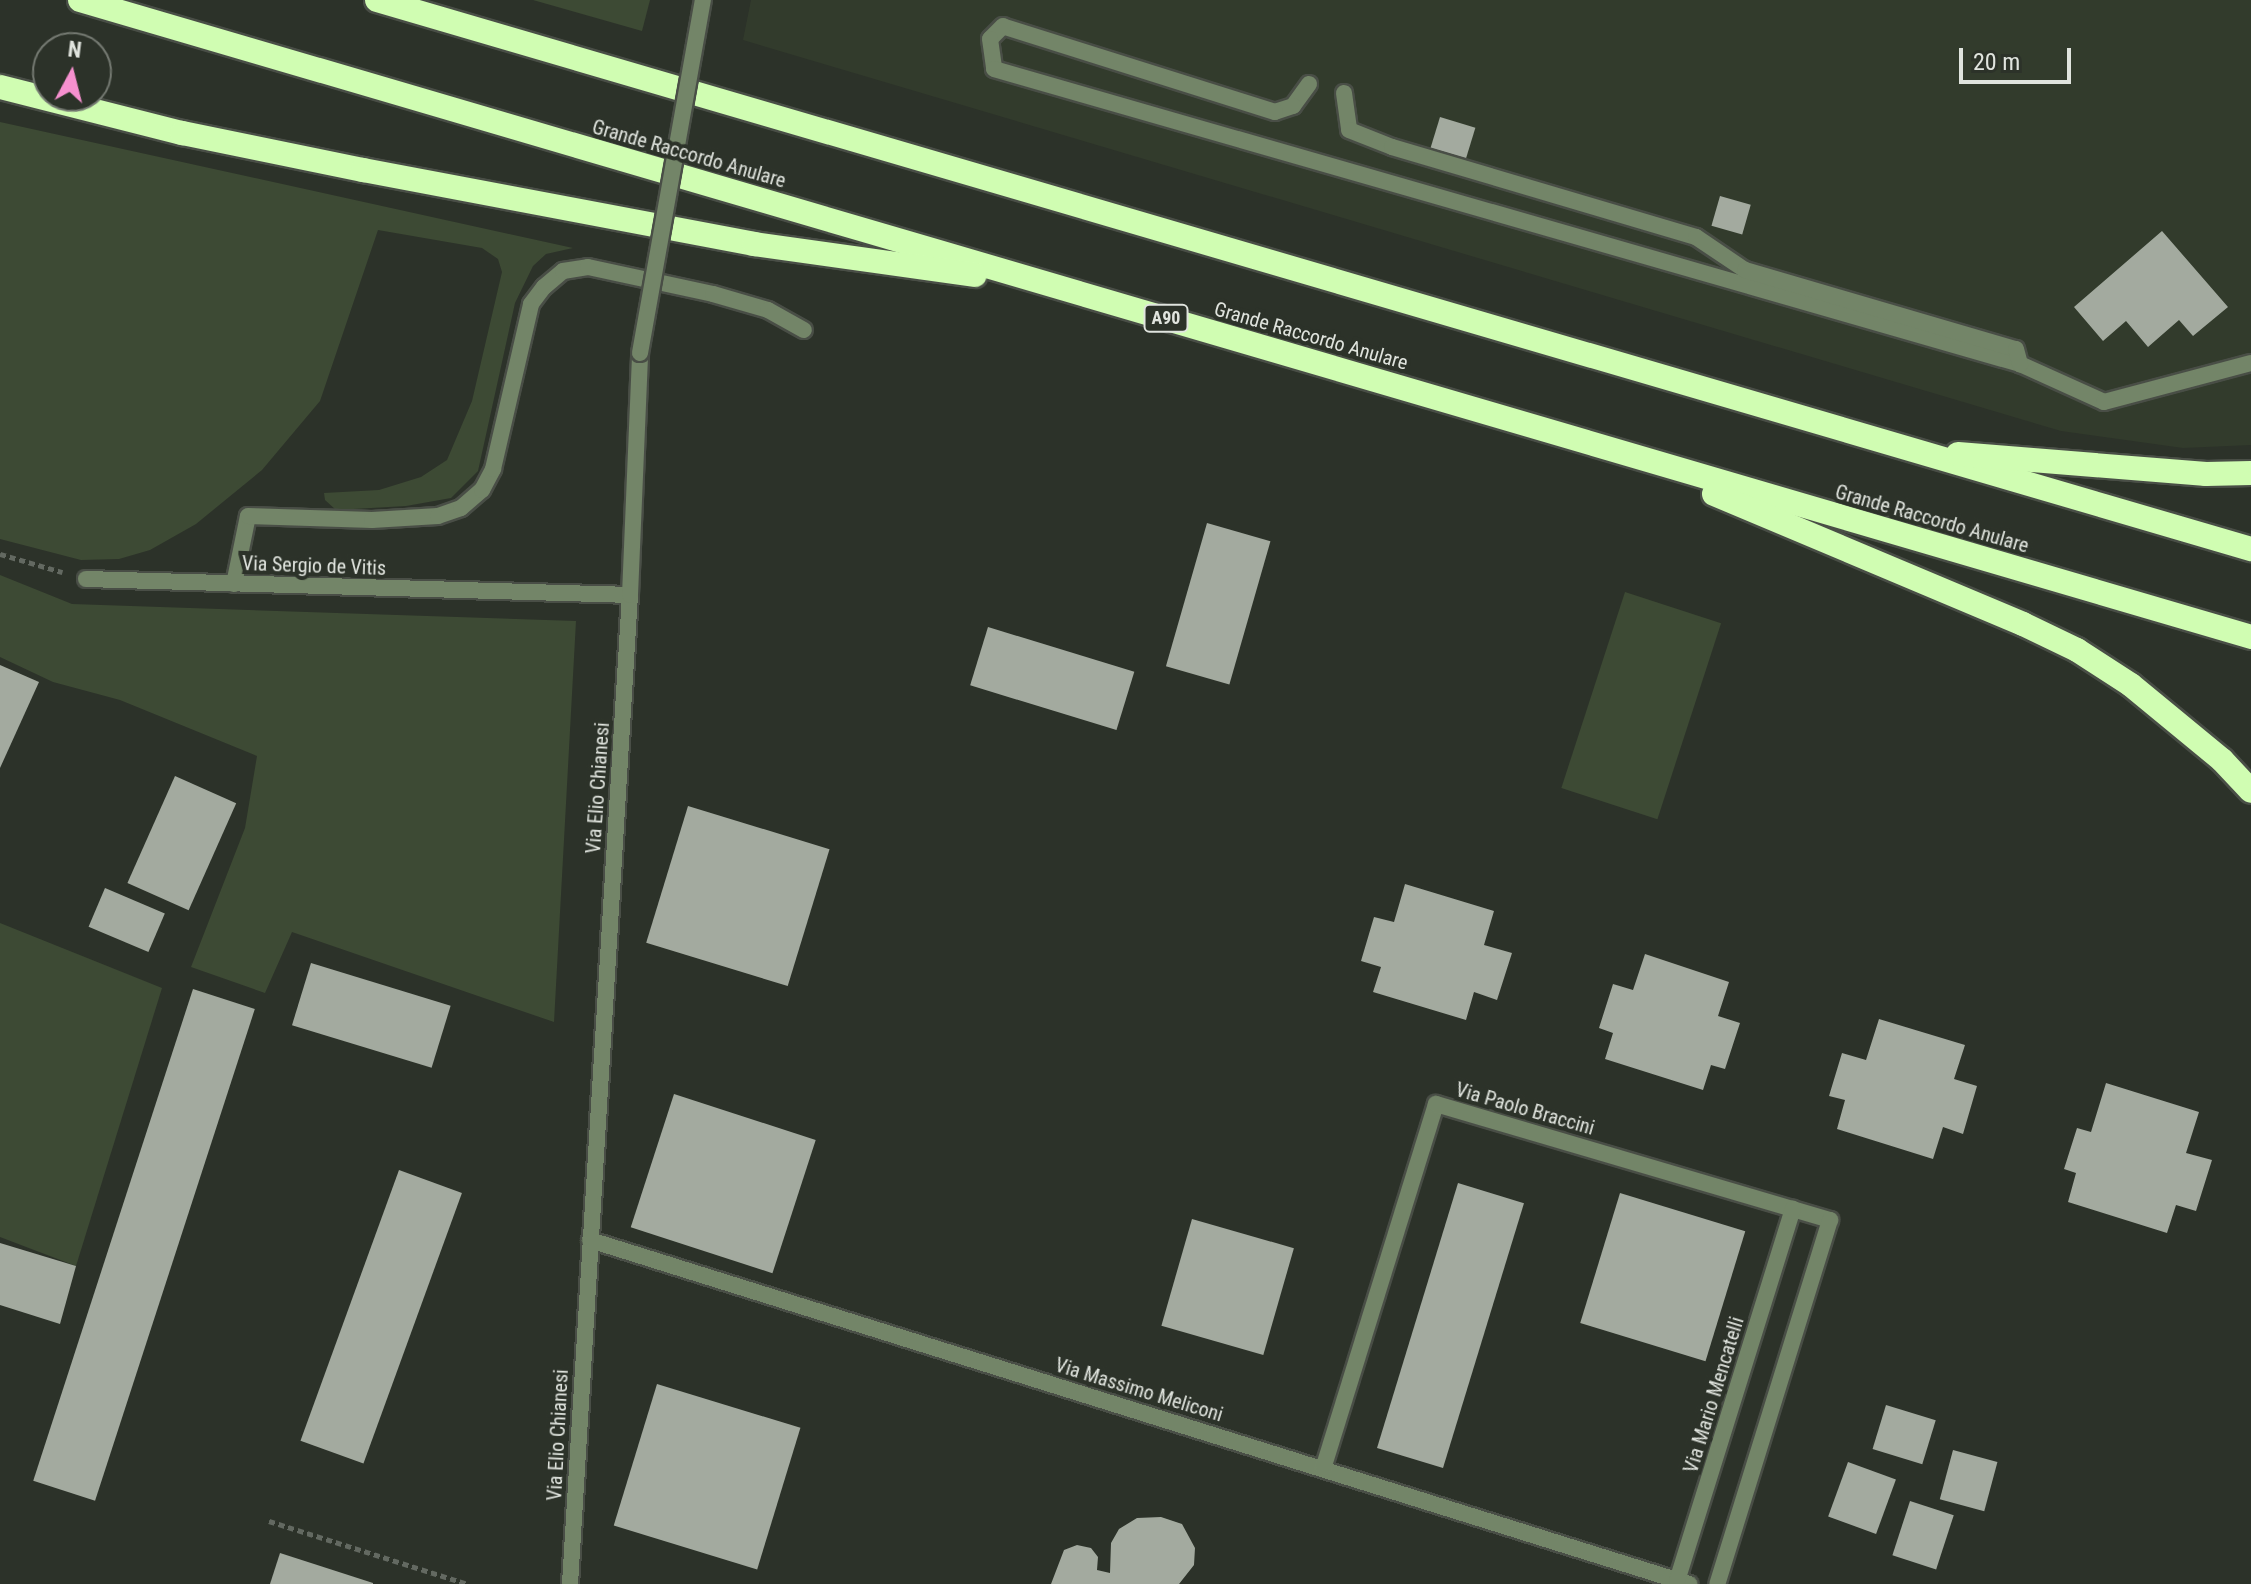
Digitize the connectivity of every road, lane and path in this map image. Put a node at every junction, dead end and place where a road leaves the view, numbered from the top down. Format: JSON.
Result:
{"nodes":[{"id":1,"x":80,"y":0,"type":"edge"},
{"id":2,"x":377,"y":0,"type":"edge"},
{"id":3,"x":703,"y":0,"type":"edge"},
{"id":4,"x":1309,"y":84,"type":"dead end"},
{"id":5,"x":0,"y":87,"type":"edge"},
{"id":6,"x":1344,"y":93,"type":"dead end"},
{"id":7,"x":1060,"y":287,"type":"junction"},
{"id":8,"x":804,"y":330,"type":"dead end"},
{"id":9,"x":2251,"y":363,"type":"edge"},
{"id":10,"x":2020,"y":364,"type":"junction"},
{"id":11,"x":1608,"y":449,"type":"junction"},
{"id":12,"x":1914,"y":451,"type":"junction"},
{"id":13,"x":2251,"y":473,"type":"edge"},
{"id":14,"x":2251,"y":549,"type":"edge"},
{"id":15,"x":0,"y":554,"type":"edge"},
{"id":16,"x":86,"y":579,"type":"joint"},
{"id":17,"x":234,"y":584,"type":"junction"},
{"id":18,"x":630,"y":595,"type":"junction"},
{"id":19,"x":2251,"y":637,"type":"edge"},
{"id":20,"x":2251,"y":791,"type":"edge"},
{"id":21,"x":1793,"y":1209,"type":"junction"},
{"id":22,"x":590,"y":1240,"type":"junction"},
{"id":23,"x":1323,"y":1469,"type":"junction"},
{"id":24,"x":269,"y":1521,"type":"dead end"},
{"id":25,"x":1683,"y":1582,"type":"edge"},
{"id":26,"x":468,"y":1584,"type":"edge"},
{"id":27,"x":570,"y":1584,"type":"edge"},
{"id":28,"x":1717,"y":1584,"type":"edge"}],
"edges":[{"from":1,"to":7,"type":"highway","name":"Grande Raccordo Anulare","number":"A90"},
{"from":2,"to":12,"type":"highway"},
{"from":3,"to":18,"type":"street","name":"Via Elio Chianesi","bridge":true},
{"from":4,"to":10,"type":"street"},
{"from":5,"to":7,"type":"highway"},
{"from":6,"to":10,"type":"street"},
{"from":7,"to":11,"type":"highway","name":"Grande Raccordo Anulare","number":"A90"},
{"from":8,"to":17,"type":"street"},
{"from":9,"to":10,"type":"street"},
{"from":11,"to":19,"type":"highway","name":"Grande Raccordo Anulare","number":"A90"},
{"from":11,"to":20,"type":"highway"},
{"from":12,"to":13,"type":"highway"},
{"from":12,"to":14,"type":"highway"},
{"from":15,"to":16,"type":"path"},
{"from":16,"to":17,"type":"street","name":"Via Sergio de Vitis"},
{"from":17,"to":18,"type":"street","name":"Via Sergio de Vitis"},
{"from":18,"to":22,"type":"street","name":"Via Elio Chianesi"},
{"from":21,"to":23,"type":"street","name":"Via Paolo Braccini"},
{"from":21,"to":25,"type":"street","name":"Via Mario Mencatelli"},
{"from":21,"to":28,"type":"street","name":"Via Paolo Braccini"},
{"from":22,"to":23,"type":"street","name":"Via Massimo Meliconi"},
{"from":22,"to":27,"type":"street","name":"Via Elio Chianesi"},
{"from":23,"to":25,"type":"street","name":"Via Massimo Meliconi"},
{"from":24,"to":26,"type":"path"}]}
